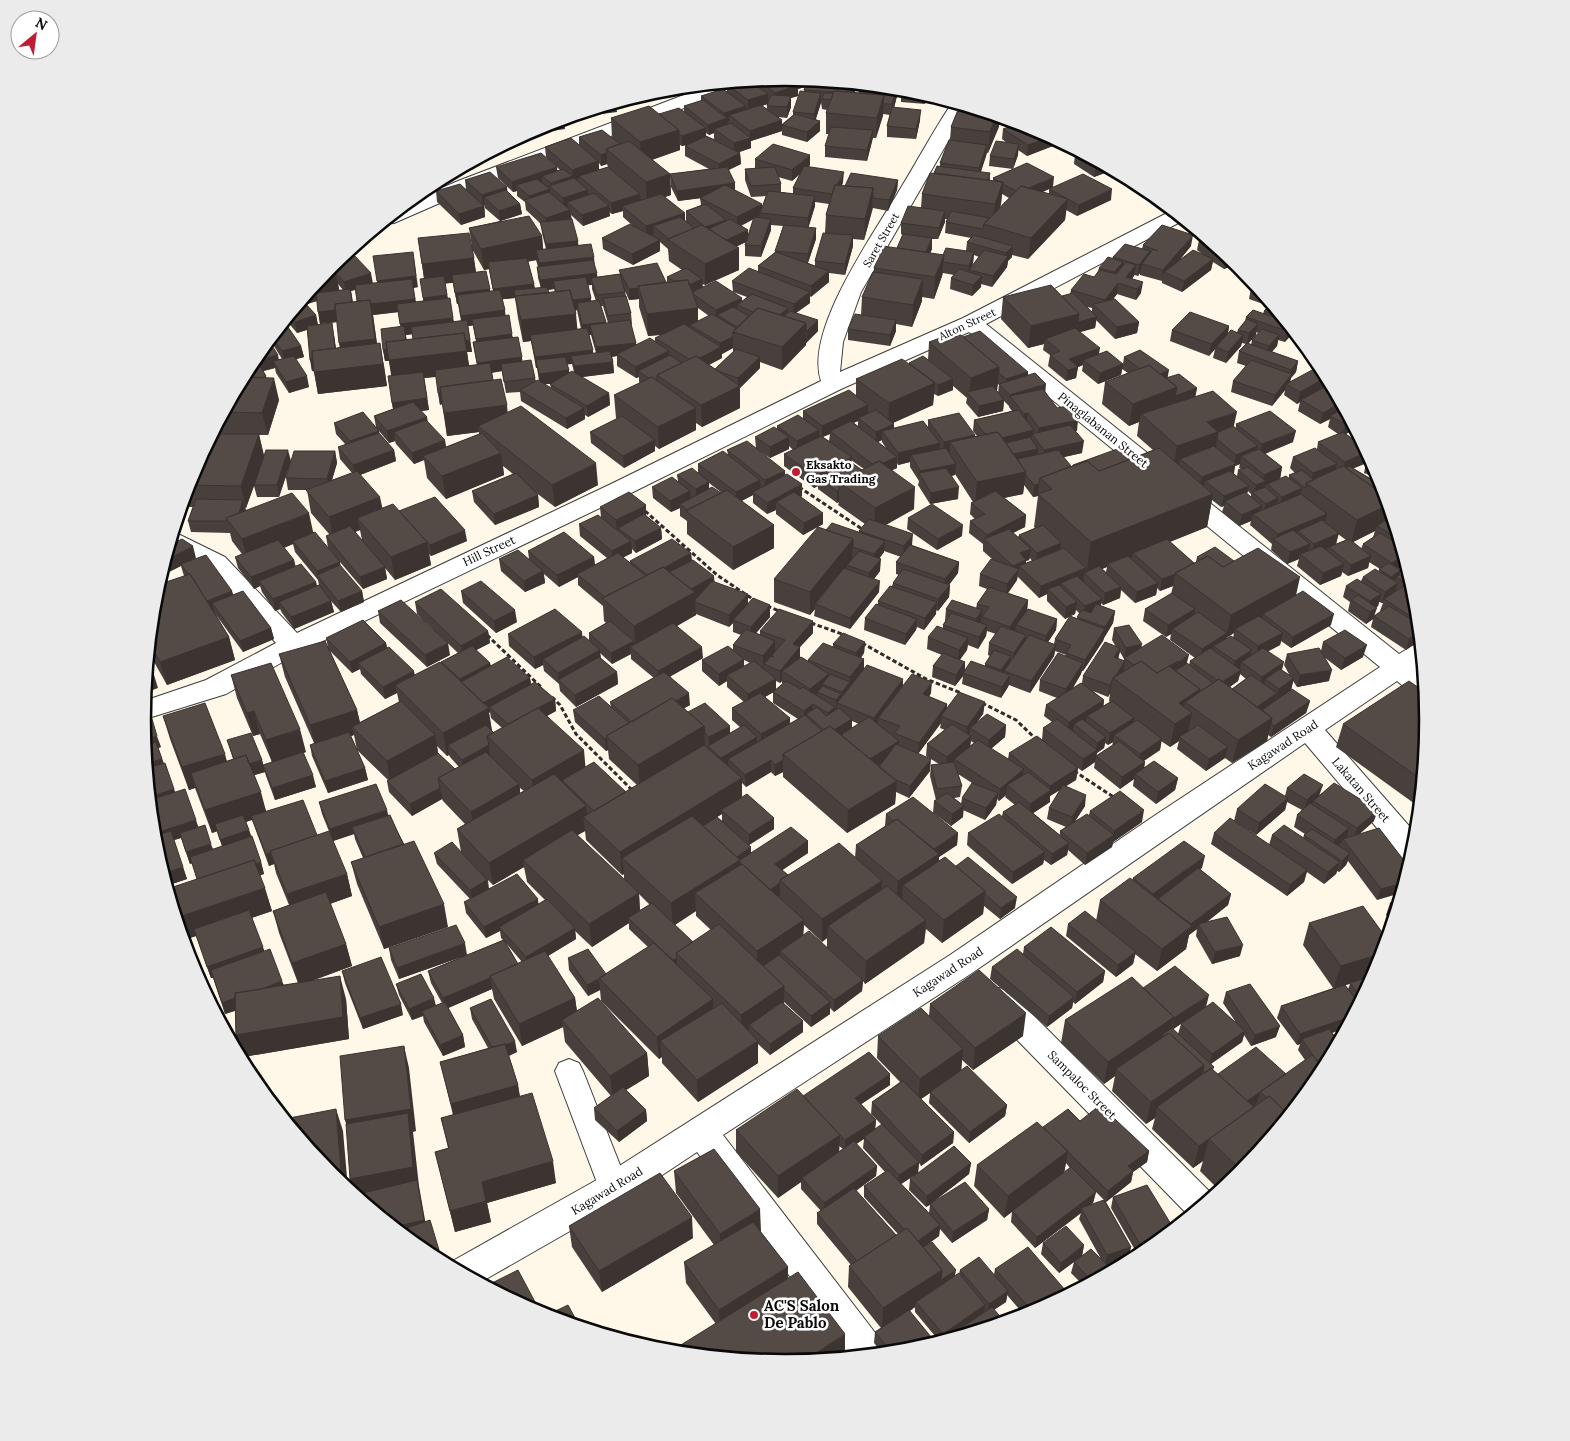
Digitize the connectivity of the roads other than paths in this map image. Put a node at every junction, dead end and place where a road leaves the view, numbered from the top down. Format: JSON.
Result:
{"nodes":[{"id":1,"x":711,"y":91,"type":"edge"},
{"id":2,"x":957,"y":110,"type":"edge"},
{"id":3,"x":411,"y":209,"type":"edge"},
{"id":4,"x":1172,"y":218,"type":"edge"},
{"id":5,"x":971,"y":323,"type":"junction"},
{"id":6,"x":833,"y":384,"type":"junction"},
{"id":7,"x":176,"y":542,"type":"edge"},
{"id":8,"x":293,"y":645,"type":"junction"},
{"id":9,"x":1410,"y":660,"type":"edge"},
{"id":10,"x":1418,"y":675,"type":"edge"},
{"id":11,"x":151,"y":708,"type":"edge"},
{"id":12,"x":1308,"y":729,"type":"junction"},
{"id":13,"x":1407,"y":844,"type":"edge"},
{"id":14,"x":962,"y":964,"type":"junction"},
{"id":15,"x":569,"y":1071,"type":"dead end"},
{"id":16,"x":701,"y":1132,"type":"junction"},
{"id":17,"x":614,"y":1188,"type":"junction"},
{"id":18,"x":1198,"y":1202,"type":"edge"},
{"id":19,"x":469,"y":1270,"type":"edge"},
{"id":20,"x":866,"y":1349,"type":"edge"}],
"edges":[{"from":1,"to":3,"type":"street"},
{"from":2,"to":6,"type":"street","name":"Saret Street"},
{"from":4,"to":5,"type":"street","name":"Alton Street"},
{"from":5,"to":6,"type":"street","name":"Alton Street"},
{"from":5,"to":9,"type":"street","name":"Pinaglabanan Street"},
{"from":6,"to":8,"type":"street","name":"Hill Street"},
{"from":7,"to":8,"type":"street"},
{"from":8,"to":11,"type":"street","name":"Hill Street"},
{"from":9,"to":10,"type":"street","name":"Pinaglabanan Street"},
{"from":9,"to":12,"type":"street","name":"Kagawad Road"},
{"from":12,"to":13,"type":"street","name":"Lakatan Street"},
{"from":12,"to":14,"type":"street","name":"Kagawad Road"},
{"from":14,"to":16,"type":"street","name":"Kagawad Road"},
{"from":14,"to":18,"type":"street","name":"Sampaloc Street"},
{"from":15,"to":17,"type":"lane"},
{"from":16,"to":17,"type":"street","name":"Kagawad Road"},
{"from":16,"to":20,"type":"street"},
{"from":17,"to":19,"type":"street","name":"Kagawad Road"}]}
